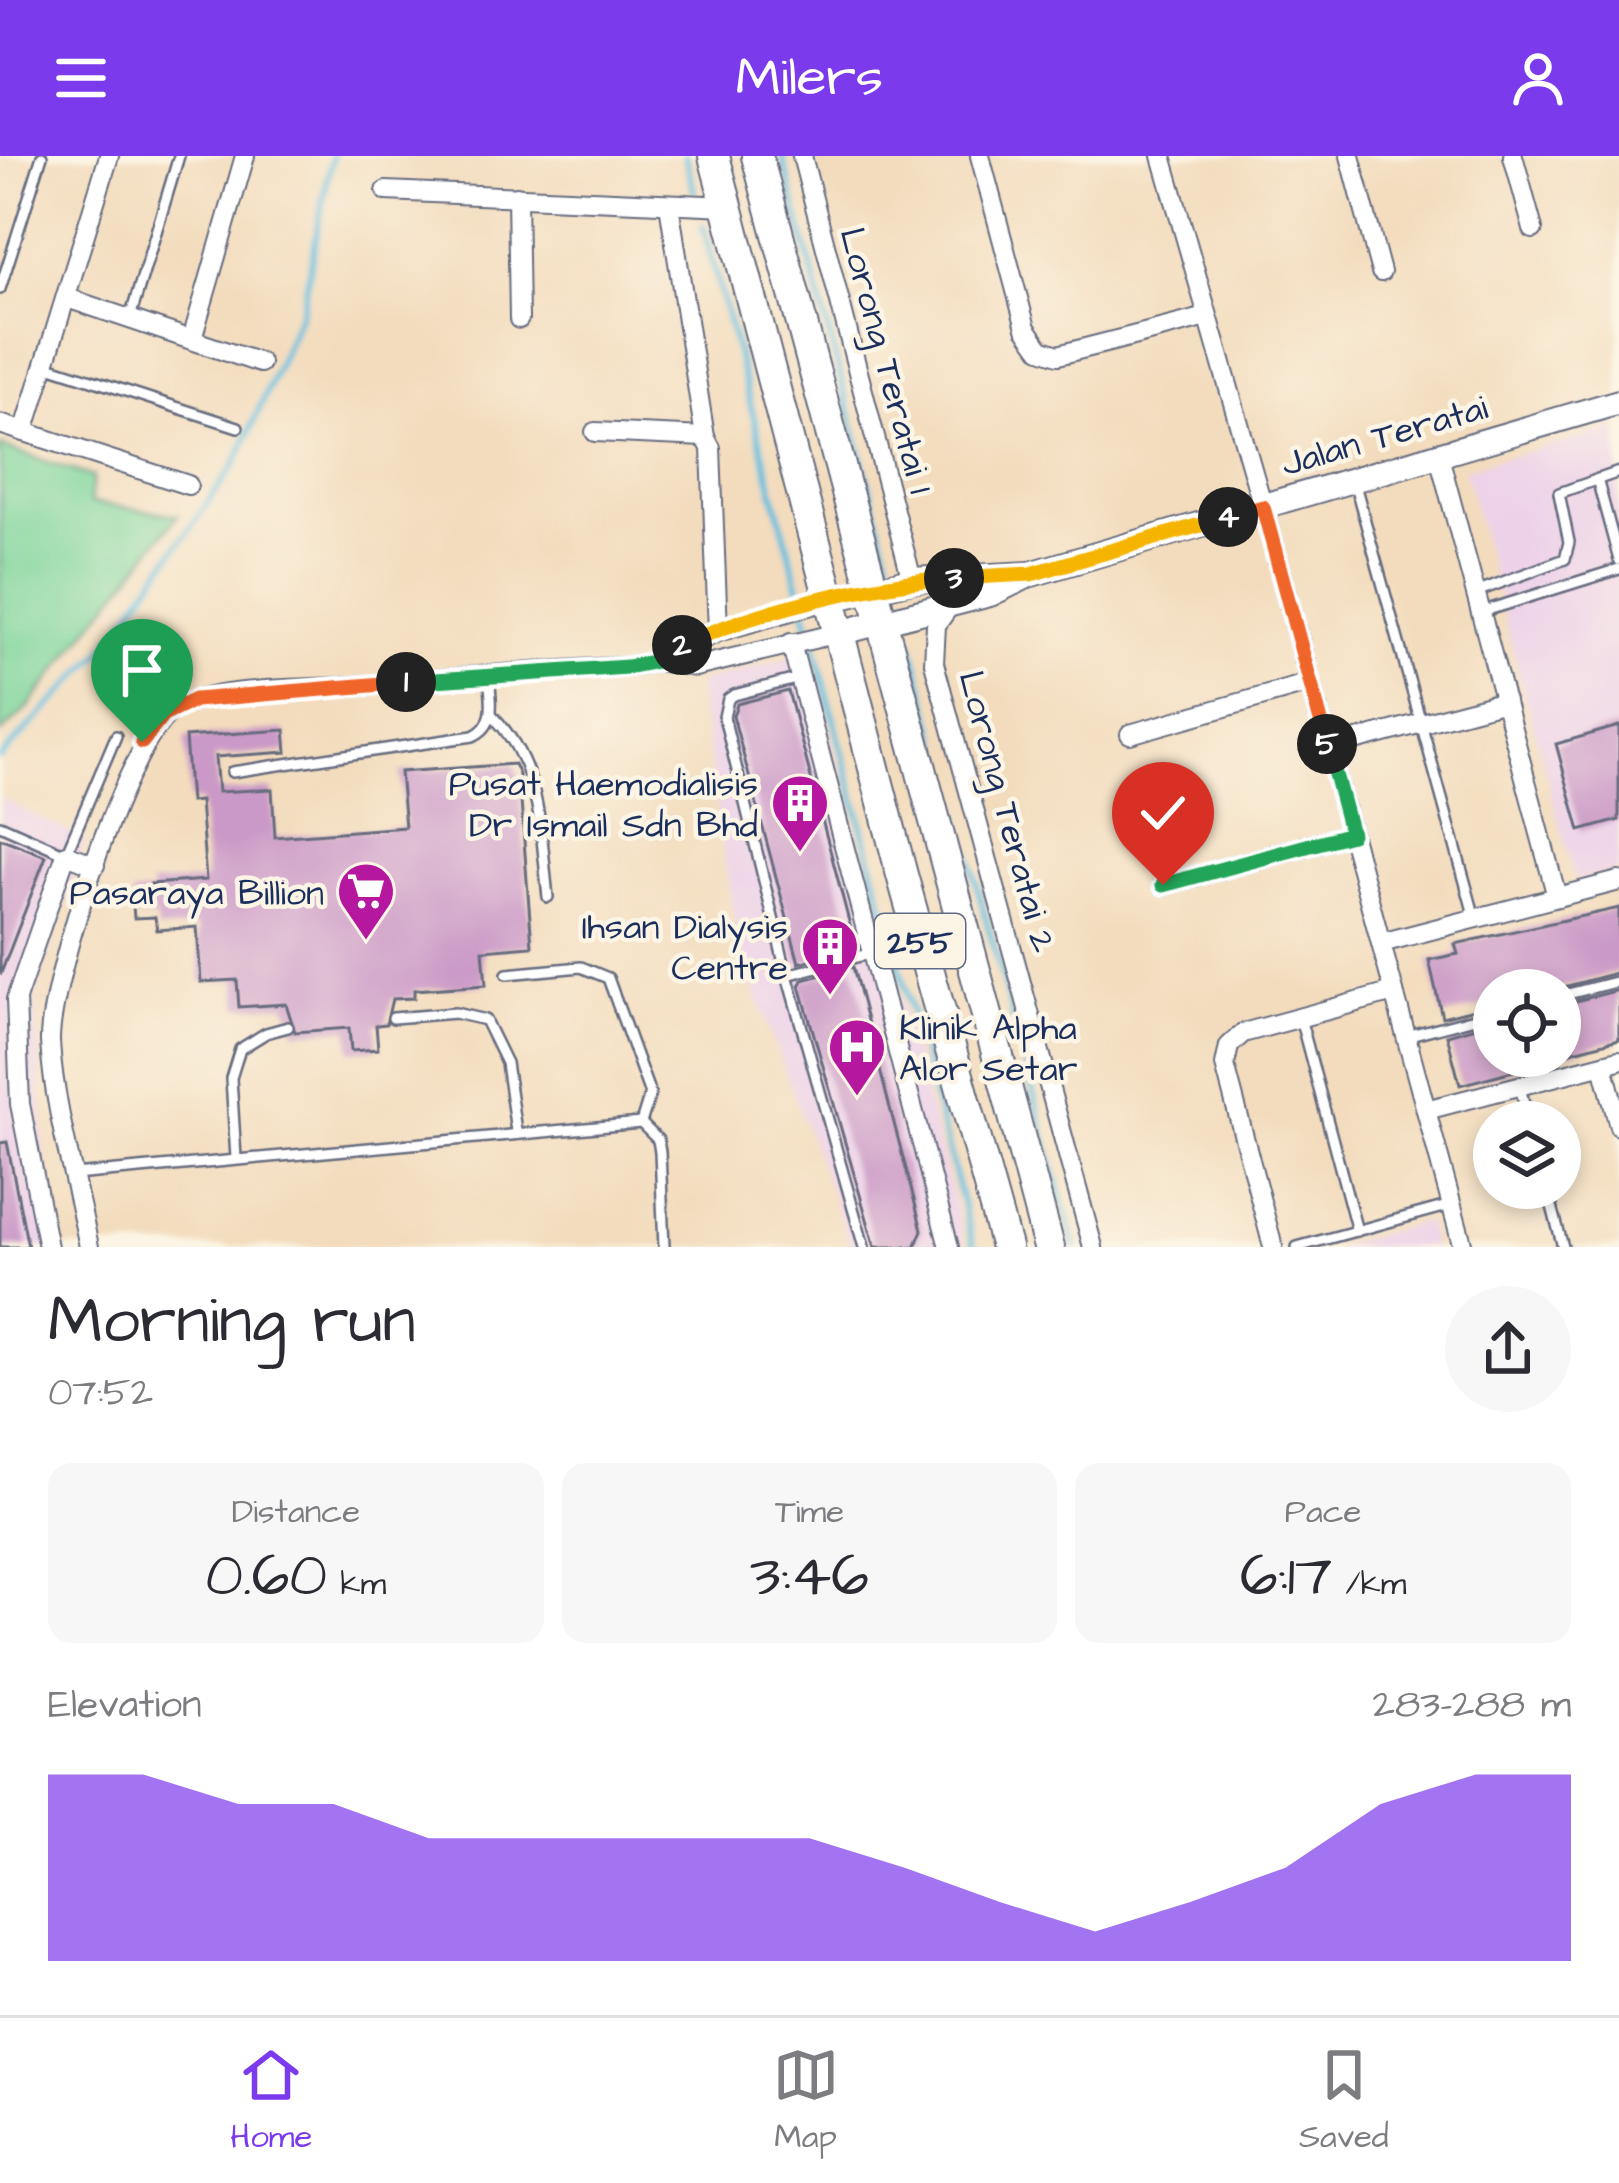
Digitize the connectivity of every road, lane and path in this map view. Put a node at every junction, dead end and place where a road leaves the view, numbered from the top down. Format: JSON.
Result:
{"nodes":[{"id":1,"x":42,"y":156,"type":"edge"},
{"id":2,"x":110,"y":156,"type":"edge"},
{"id":3,"x":179,"y":156,"type":"edge"},
{"id":4,"x":245,"y":156,"type":"edge"},
{"id":5,"x":714,"y":156,"type":"edge"},
{"id":6,"x":757,"y":156,"type":"edge"},
{"id":7,"x":802,"y":156,"type":"edge"},
{"id":8,"x":980,"y":156,"type":"edge"},
{"id":9,"x":1162,"y":156,"type":"edge"},
{"id":10,"x":1350,"y":156,"type":"edge"},
{"id":11,"x":1514,"y":156,"type":"edge"},
{"id":12,"x":386,"y":191,"type":"dead end"},
{"id":13,"x":517,"y":196,"type":"junction"},
{"id":14,"x":669,"y":203,"type":"junction"},
{"id":15,"x":728,"y":206,"type":"junction"},
{"id":16,"x":1533,"y":230,"type":"dead end"},
{"id":17,"x":1381,"y":272,"type":"dead end"},
{"id":18,"x":0,"y":290,"type":"edge"},
{"id":19,"x":67,"y":298,"type":"junction"},
{"id":20,"x":1207,"y":316,"type":"junction"},
{"id":21,"x":130,"y":319,"type":"junction"},
{"id":22,"x":519,"y":319,"type":"dead end"},
{"id":23,"x":192,"y":339,"type":"junction"},
{"id":24,"x":260,"y":363,"type":"dead end"},
{"id":25,"x":45,"y":364,"type":"junction"},
{"id":26,"x":1619,"y":402,"type":"edge"},
{"id":27,"x":0,"y":424,"type":"edge"},
{"id":28,"x":238,"y":428,"type":"dead end"},
{"id":29,"x":595,"y":431,"type":"dead end"},
{"id":30,"x":24,"y":432,"type":"junction"},
{"id":31,"x":705,"y":437,"type":"junction"},
{"id":32,"x":1439,"y":457,"type":"junction"},
{"id":33,"x":1619,"y":472,"type":"edge"},
{"id":34,"x":1597,"y":478,"type":"junction"},
{"id":35,"x":1354,"y":481,"type":"junction"},
{"id":36,"x":188,"y":484,"type":"dead end"},
{"id":37,"x":1263,"y":507,"type":"junction"},
{"id":38,"x":1619,"y":565,"type":"edge"},
{"id":39,"x":1031,"y":574,"type":"junction"},
{"id":40,"x":911,"y":580,"type":"junction"},
{"id":41,"x":870,"y":591,"type":"junction"},
{"id":42,"x":824,"y":602,"type":"junction"},
{"id":43,"x":1479,"y":602,"type":"junction"},
{"id":44,"x":951,"y":604,"type":"junction"},
{"id":45,"x":879,"y":623,"type":"junction"},
{"id":46,"x":718,"y":632,"type":"junction"},
{"id":47,"x":833,"y":633,"type":"junction"},
{"id":48,"x":795,"y":642,"type":"junction"},
{"id":49,"x":657,"y":661,"type":"junction"},
{"id":50,"x":489,"y":677,"type":"junction"},
{"id":51,"x":801,"y":678,"type":"junction"},
{"id":52,"x":1310,"y":682,"type":"junction"},
{"id":53,"x":1505,"y":701,"type":"junction"},
{"id":54,"x":491,"y":715,"type":"junction"},
{"id":55,"x":1421,"y":723,"type":"junction"},
{"id":56,"x":1130,"y":734,"type":"dead end"},
{"id":57,"x":116,"y":736,"type":"dead end"},
{"id":58,"x":1328,"y":748,"type":"junction"},
{"id":59,"x":232,"y":772,"type":"dead end"},
{"id":60,"x":0,"y":825,"type":"edge"},
{"id":61,"x":1351,"y":834,"type":"junction"},
{"id":62,"x":66,"y":854,"type":"junction"},
{"id":63,"x":95,"y":865,"type":"junction"},
{"id":64,"x":1619,"y":881,"type":"edge"},
{"id":65,"x":1163,"y":885,"type":"dead end"},
{"id":66,"x":548,"y":897,"type":"dead end"},
{"id":67,"x":1557,"y":897,"type":"junction"},
{"id":68,"x":1475,"y":919,"type":"junction"},
{"id":69,"x":1381,"y":943,"type":"junction"},
{"id":70,"x":872,"y":953,"type":"junction"},
{"id":71,"x":507,"y":974,"type":"dead end"},
{"id":72,"x":788,"y":974,"type":"junction"},
{"id":73,"x":1619,"y":981,"type":"edge"},
{"id":74,"x":1581,"y":991,"type":"edge"},
{"id":75,"x":1394,"y":992,"type":"junction"},
{"id":76,"x":393,"y":1018,"type":"dead end"},
{"id":77,"x":1300,"y":1018,"type":"junction"},
{"id":78,"x":1473,"y":1018,"type":"edge"},
{"id":79,"x":288,"y":1028,"type":"dead end"},
{"id":80,"x":1406,"y":1036,"type":"junction"},
{"id":81,"x":1611,"y":1062,"type":"edge"},
{"id":82,"x":1520,"y":1086,"type":"junction"},
{"id":83,"x":1524,"y":1101,"type":"edge"},
{"id":84,"x":10,"y":1104,"type":"edge"},
{"id":85,"x":1426,"y":1110,"type":"junction"},
{"id":86,"x":641,"y":1123,"type":"junction"},
{"id":87,"x":1619,"y":1126,"type":"edge"},
{"id":88,"x":516,"y":1131,"type":"junction"},
{"id":89,"x":236,"y":1158,"type":"junction"},
{"id":90,"x":74,"y":1174,"type":"junction"},
{"id":91,"x":1451,"y":1205,"type":"junction"},
{"id":92,"x":1553,"y":1209,"type":"edge"},
{"id":93,"x":1357,"y":1231,"type":"junction"},
{"id":94,"x":87,"y":1238,"type":"edge"},
{"id":95,"x":47,"y":1243,"type":"edge"},
{"id":96,"x":945,"y":1246,"type":"edge"},
{"id":97,"x":664,"y":1247,"type":"edge"},
{"id":98,"x":864,"y":1247,"type":"edge"},
{"id":99,"x":1006,"y":1247,"type":"edge"},
{"id":100,"x":1048,"y":1247,"type":"edge"},
{"id":101,"x":1093,"y":1247,"type":"edge"},
{"id":102,"x":1273,"y":1247,"type":"edge"},
{"id":103,"x":1298,"y":1247,"type":"edge"},
{"id":104,"x":1463,"y":1247,"type":"edge"},
{"id":105,"x":1563,"y":1247,"type":"edge"}],
"edges":[{"from":1,"to":18,"type":"lane"},
{"from":2,"to":19,"type":"street"},
{"from":3,"to":21,"type":"lane"},
{"from":4,"to":23,"type":"street"},
{"from":5,"to":15,"type":"main road","number":"255"},
{"from":6,"to":41,"type":"main road","number":"255"},
{"from":7,"to":40,"type":"street","name":"Lorong Teratai 1"},
{"from":8,"to":20,"type":"street"},
{"from":9,"to":20,"type":"street"},
{"from":10,"to":17,"type":"street"},
{"from":11,"to":16,"type":"street"},
{"from":12,"to":13,"type":"street"},
{"from":13,"to":14,"type":"street"},
{"from":13,"to":22,"type":"street"},
{"from":14,"to":15,"type":"street"},
{"from":14,"to":31,"type":"street"},
{"from":15,"to":42,"type":"main road","number":"255"},
{"from":19,"to":21,"type":"street"},
{"from":19,"to":25,"type":"street"},
{"from":20,"to":37,"type":"street"},
{"from":21,"to":23,"type":"street"},
{"from":23,"to":24,"type":"street"},
{"from":25,"to":28,"type":"lane"},
{"from":25,"to":30,"type":"street"},
{"from":26,"to":32,"type":"street","name":"Jalan Teratai"},
{"from":27,"to":30,"type":"street"},
{"from":29,"to":31,"type":"street"},
{"from":30,"to":36,"type":"street"},
{"from":31,"to":46,"type":"street"},
{"from":32,"to":35,"type":"street","name":"Jalan Teratai"},
{"from":32,"to":43,"type":"street"},
{"from":33,"to":34,"type":"lane"},
{"from":34,"to":38,"type":"lane"},
{"from":34,"to":43,"type":"lane"},
{"from":35,"to":37,"type":"street","name":"Jalan Teratai"},
{"from":35,"to":55,"type":"lane"},
{"from":37,"to":39,"type":"street","name":"Jalan Teratai"},
{"from":37,"to":52,"type":"street"},
{"from":38,"to":43,"type":"lane"},
{"from":39,"to":40,"type":"street","name":"Jalan Teratai"},
{"from":39,"to":44,"type":"street","name":"Jalan Teratai"},
{"from":40,"to":41,"type":"street","name":"Jalan Teratai"},
{"from":41,"to":42,"type":"street","name":"Jalan Teratai"},
{"from":41,"to":45,"type":"main road","number":"255"},
{"from":42,"to":46,"type":"street"},
{"from":42,"to":47,"type":"main road","number":"255"},
{"from":43,"to":53,"type":"street"},
{"from":44,"to":45,"type":"street","name":"Jalan Teratai"},
{"from":44,"to":101,"type":"street","name":"Lorong Teratai 2"},
{"from":45,"to":47,"type":"street","name":"Jalan Teratai"},
{"from":45,"to":100,"type":"main road","number":"255"},
{"from":46,"to":49,"type":"street"},
{"from":47,"to":48,"type":"street"},
{"from":47,"to":99,"type":"main road","number":"255"},
{"from":48,"to":49,"type":"street"},
{"from":48,"to":51,"type":"street"},
{"from":49,"to":50,"type":"street"},
{"from":50,"to":54,"type":"lane"},
{"from":50,"to":63,"type":"street"},
{"from":51,"to":70,"type":"street"},
{"from":51,"to":72,"type":"lane"},
{"from":52,"to":56,"type":"street"},
{"from":52,"to":58,"type":"street"},
{"from":53,"to":55,"type":"street"},
{"from":53,"to":67,"type":"street"},
{"from":54,"to":59,"type":"lane"},
{"from":54,"to":66,"type":"lane"},
{"from":55,"to":58,"type":"street"},
{"from":55,"to":68,"type":"lane"},
{"from":57,"to":62,"type":"lane"},
{"from":58,"to":61,"type":"street"},
{"from":60,"to":62,"type":"lane"},
{"from":61,"to":65,"type":"street"},
{"from":61,"to":69,"type":"street"},
{"from":62,"to":63,"type":"street"},
{"from":62,"to":84,"type":"street"},
{"from":63,"to":90,"type":"street"},
{"from":64,"to":67,"type":"street"},
{"from":67,"to":68,"type":"street"},
{"from":68,"to":69,"type":"street"},
{"from":69,"to":75,"type":"street"},
{"from":70,"to":72,"type":"lane"},
{"from":70,"to":96,"type":"street"},
{"from":71,"to":86,"type":"lane"},
{"from":72,"to":98,"type":"lane"},
{"from":73,"to":74,"type":"lane"},
{"from":75,"to":77,"type":"street"},
{"from":75,"to":80,"type":"street"},
{"from":76,"to":88,"type":"lane"},
{"from":77,"to":93,"type":"lane"},
{"from":77,"to":102,"type":"street"},
{"from":78,"to":80,"type":"lane"},
{"from":79,"to":89,"type":"lane"},
{"from":80,"to":85,"type":"street"},
{"from":81,"to":82,"type":"street"},
{"from":81,"to":87,"type":"street"},
{"from":82,"to":83,"type":"lane"},
{"from":82,"to":85,"type":"street"},
{"from":84,"to":95,"type":"street"},
{"from":85,"to":91,"type":"street"},
{"from":86,"to":88,"type":"lane"},
{"from":86,"to":97,"type":"lane"},
{"from":88,"to":89,"type":"lane"},
{"from":89,"to":90,"type":"lane"},
{"from":90,"to":94,"type":"street"},
{"from":91,"to":93,"type":"lane"},
{"from":91,"to":104,"type":"street"},
{"from":92,"to":105,"type":"lane"},
{"from":93,"to":103,"type":"lane"},
{"from":94,"to":95,"type":"street"}]}
